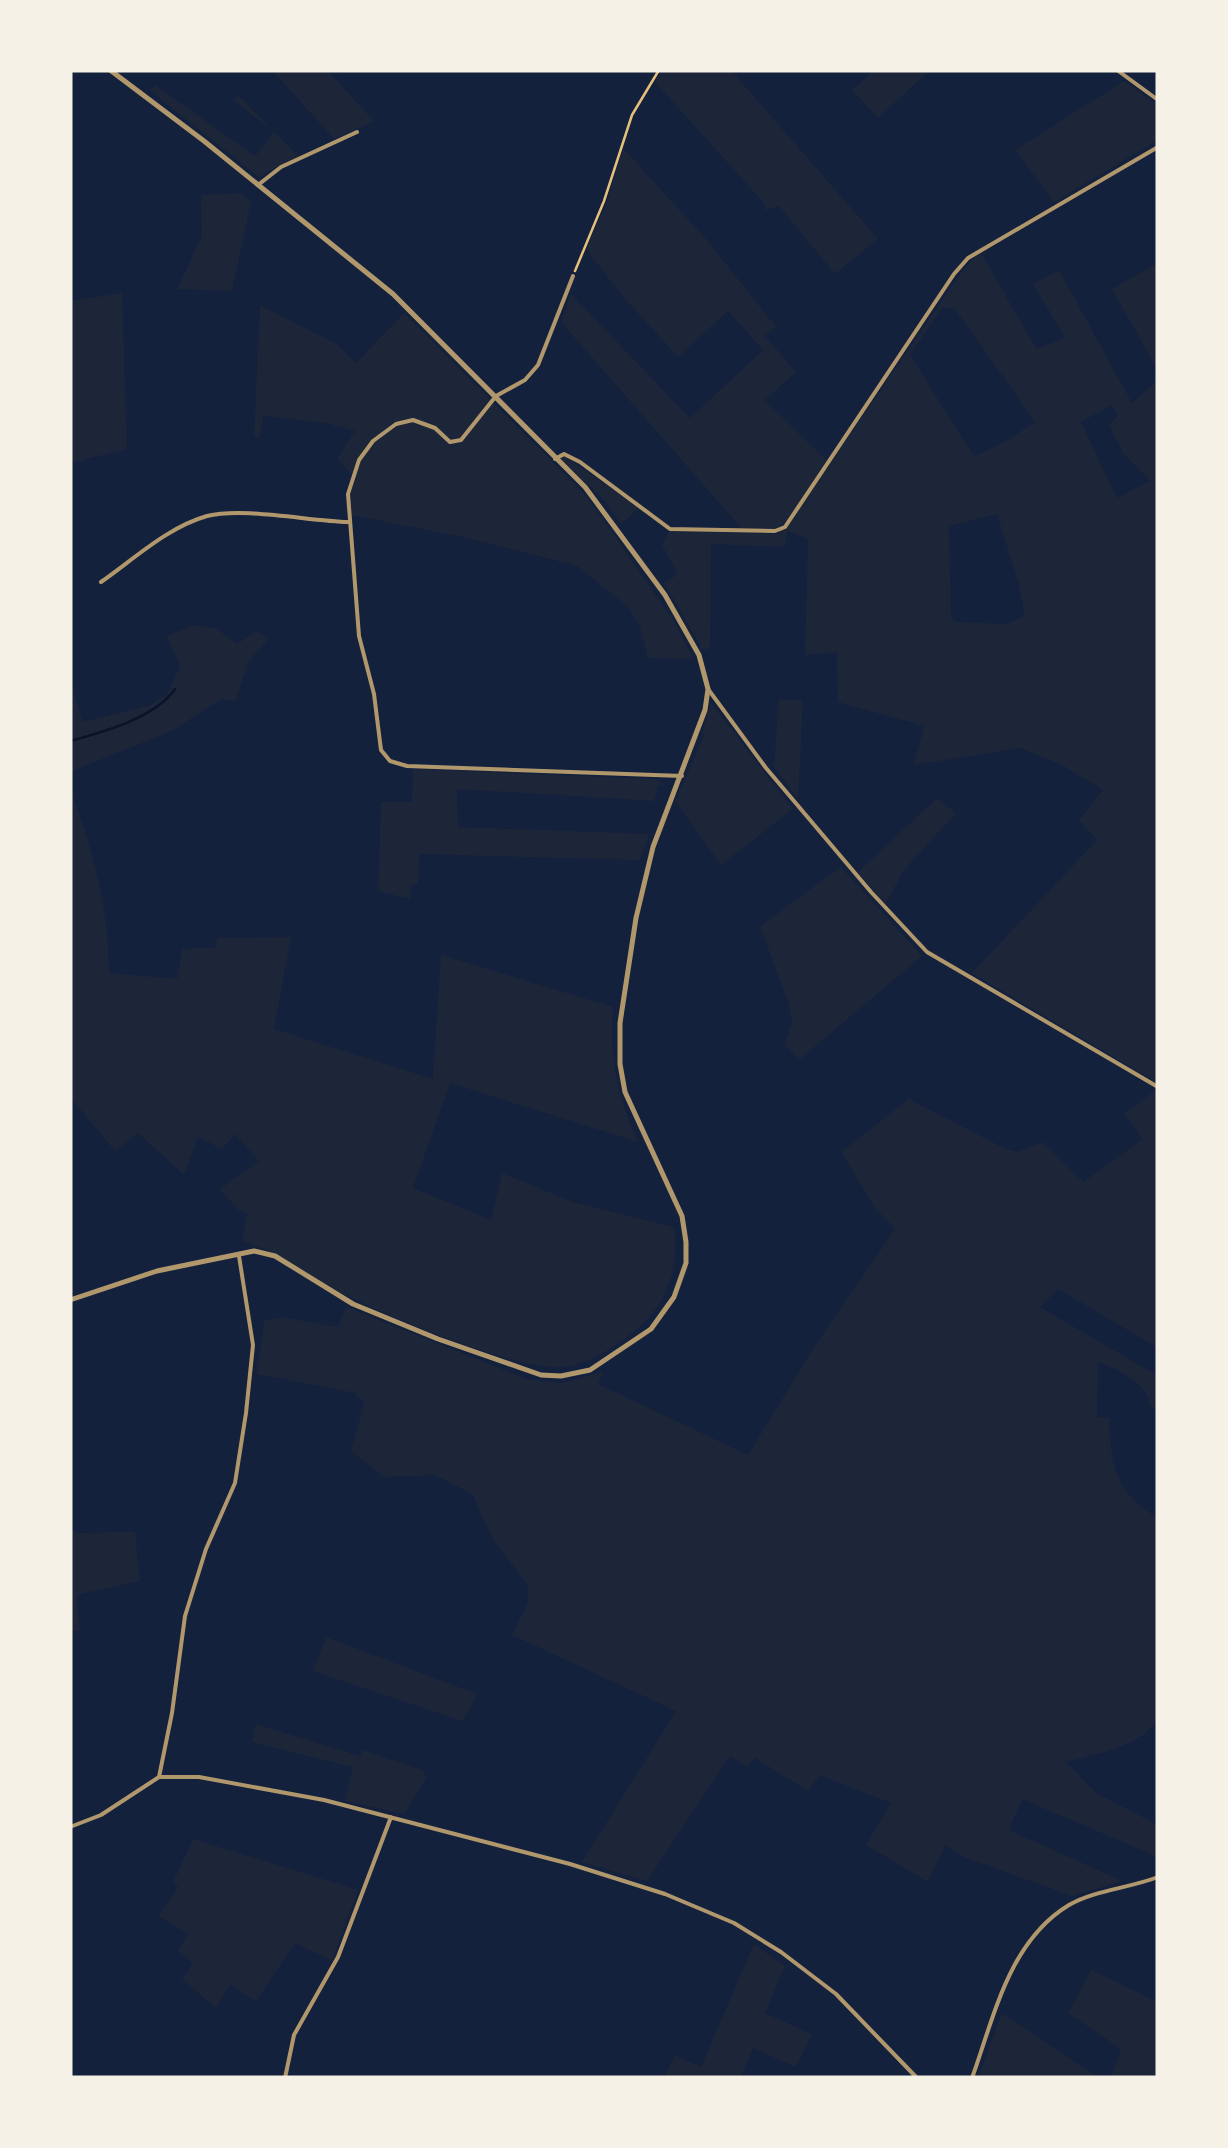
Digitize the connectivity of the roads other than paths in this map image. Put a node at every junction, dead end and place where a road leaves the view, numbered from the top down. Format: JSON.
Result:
{"nodes":[{"id":1,"x":110,"y":70,"type":"edge"},
{"id":2,"x":1116,"y":70,"type":"edge"},
{"id":3,"x":1158,"y":100,"type":"edge"},
{"id":4,"x":356,"y":132,"type":"dead end"},
{"id":5,"x":1158,"y":147,"type":"edge"},
{"id":6,"x":258,"y":185,"type":"junction"},
{"id":7,"x":573,"y":276,"type":"road end"},
{"id":8,"x":496,"y":396,"type":"junction"},
{"id":9,"x":555,"y":458,"type":"junction"},
{"id":10,"x":348,"y":522,"type":"junction"},
{"id":11,"x":101,"y":582,"type":"dead end"},
{"id":12,"x":708,"y":689,"type":"junction"},
{"id":13,"x":682,"y":776,"type":"junction"},
{"id":14,"x":1158,"y":1087,"type":"edge"},
{"id":15,"x":238,"y":1253,"type":"junction"},
{"id":16,"x":70,"y":1300,"type":"edge"},
{"id":17,"x":159,"y":1777,"type":"junction"},
{"id":18,"x":390,"y":1817,"type":"junction"},
{"id":19,"x":70,"y":1827,"type":"edge"},
{"id":20,"x":1158,"y":1877,"type":"edge"},
{"id":21,"x":286,"y":2078,"type":"edge"},
{"id":22,"x":917,"y":2078,"type":"edge"},
{"id":23,"x":972,"y":2078,"type":"edge"}],
"edges":[{"from":1,"to":6,"type":"street"},
{"from":2,"to":3,"type":"street"},
{"from":4,"to":6,"type":"street"},
{"from":5,"to":9,"type":"street"},
{"from":6,"to":8,"type":"street"},
{"from":7,"to":8,"type":"street"},
{"from":8,"to":9,"type":"street"},
{"from":8,"to":10,"type":"street"},
{"from":9,"to":12,"type":"street"},
{"from":10,"to":11,"type":"street"},
{"from":10,"to":13,"type":"street"},
{"from":12,"to":13,"type":"street"},
{"from":12,"to":14,"type":"street"},
{"from":13,"to":15,"type":"street"},
{"from":15,"to":16,"type":"street"},
{"from":15,"to":17,"type":"street"},
{"from":17,"to":18,"type":"street"},
{"from":17,"to":19,"type":"street"},
{"from":18,"to":21,"type":"street"},
{"from":18,"to":22,"type":"street"},
{"from":20,"to":23,"type":"street"}]}
